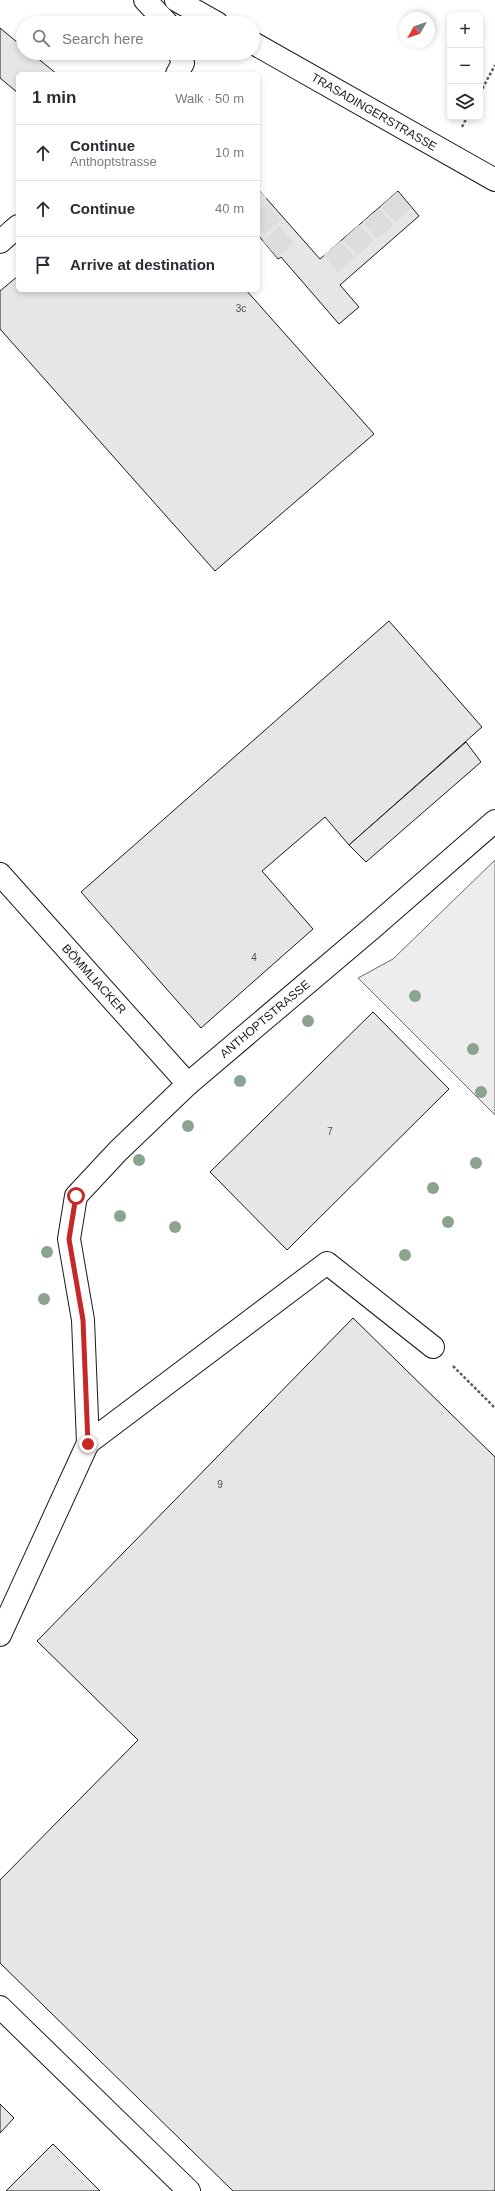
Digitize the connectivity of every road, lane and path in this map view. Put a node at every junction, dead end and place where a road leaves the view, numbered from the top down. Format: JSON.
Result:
{"nodes":[{"id":1,"x":145,"y":0,"type":"edge"},
{"id":2,"x":176,"y":0,"type":"edge"},
{"id":3,"x":160,"y":16,"type":"edge"},
{"id":4,"x":205,"y":16,"type":"edge"},
{"id":5,"x":260,"y":48,"type":"edge"},
{"id":6,"x":182,"y":60,"type":"edge"},
{"id":7,"x":495,"y":65,"type":"edge"},
{"id":8,"x":178,"y":72,"type":"edge"},
{"id":9,"x":483,"y":87,"type":"edge"},
{"id":10,"x":495,"y":180,"type":"edge"},
{"id":11,"x":16,"y":228,"type":"edge"},
{"id":12,"x":0,"y":242,"type":"edge"},
{"id":13,"x":495,"y":821,"type":"edge"},
{"id":14,"x":0,"y":874,"type":"edge"},
{"id":15,"x":188,"y":1084,"type":"junction"},
{"id":16,"x":433,"y":1347,"type":"joint"},
{"id":17,"x":495,"y":1408,"type":"edge"},
{"id":18,"x":88,"y":1444,"type":"junction"},
{"id":19,"x":0,"y":1635,"type":"edge"},
{"id":20,"x":0,"y":2007,"type":"edge"},
{"id":21,"x":189,"y":2191,"type":"edge"}],
"edges":[{"from":1,"to":3,"type":"street"},
{"from":2,"to":4,"type":"street"},
{"from":5,"to":10,"type":"street","name":"TRASADINGERSTRASSE"},
{"from":6,"to":8,"type":"street"},
{"from":7,"to":9,"type":"path"},
{"from":11,"to":12,"type":"street"},
{"from":13,"to":15,"type":"street","name":"ANTHOPTSTRASSE"},
{"from":14,"to":15,"type":"street","name":"BÖMMLIACKER"},
{"from":15,"to":18,"type":"street","name":"ANTHOPTSTRASSE"},
{"from":16,"to":17,"type":"path"},
{"from":16,"to":18,"type":"street"},
{"from":18,"to":19,"type":"street"},
{"from":20,"to":21,"type":"street"}]}
